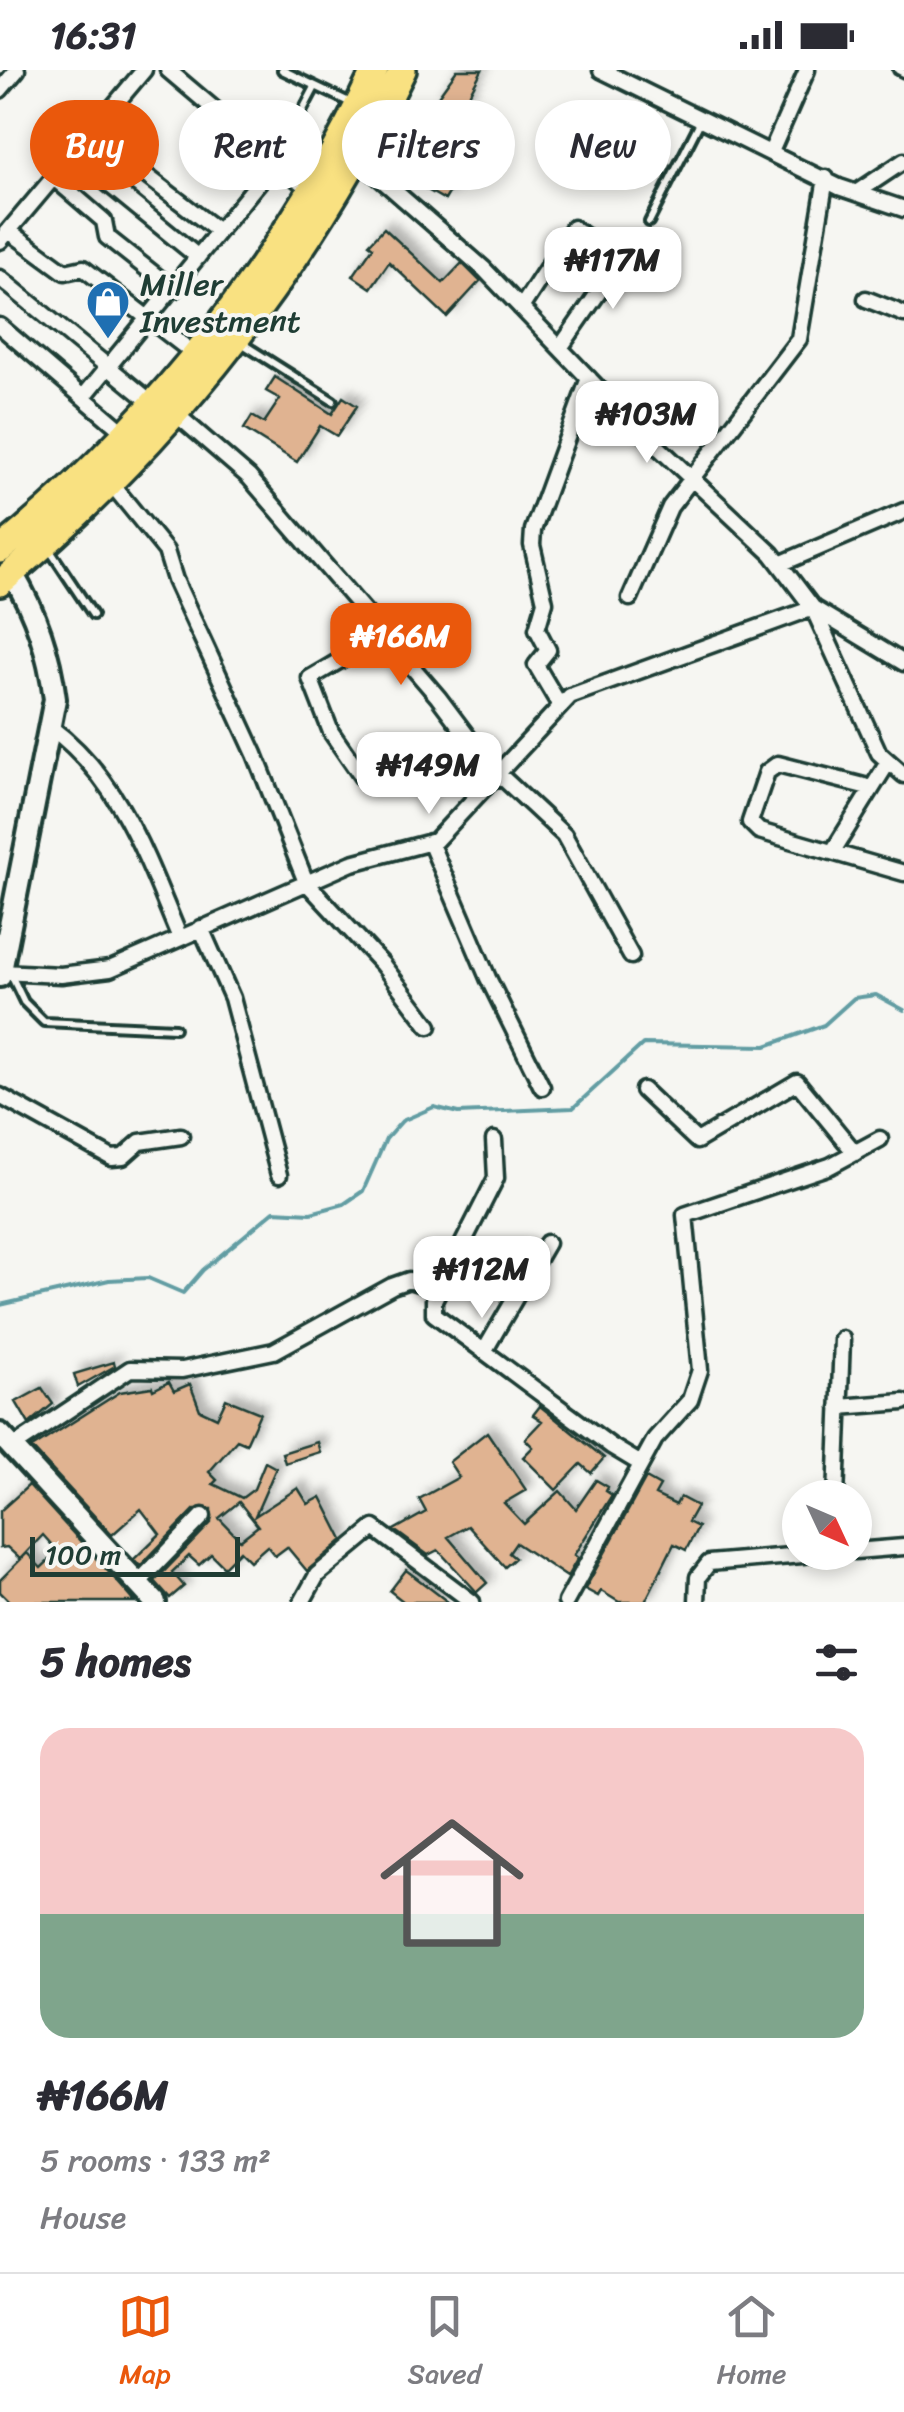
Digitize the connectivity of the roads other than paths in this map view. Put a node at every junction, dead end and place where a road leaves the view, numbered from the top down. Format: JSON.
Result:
{"nodes":[{"id":1,"x":17,"y":70,"type":"edge"},
{"id":2,"x":144,"y":70,"type":"edge"},
{"id":3,"x":168,"y":70,"type":"edge"},
{"id":4,"x":282,"y":70,"type":"edge"},
{"id":5,"x":403,"y":70,"type":"edge"},
{"id":6,"x":601,"y":70,"type":"edge"},
{"id":7,"x":642,"y":70,"type":"edge"},
{"id":8,"x":807,"y":70,"type":"edge"},
{"id":9,"x":368,"y":73,"type":"edge"},
{"id":10,"x":635,"y":87,"type":"junction"},
{"id":11,"x":314,"y":88,"type":"junction"},
{"id":12,"x":0,"y":90,"type":"edge"},
{"id":13,"x":119,"y":100,"type":"edge"},
{"id":14,"x":204,"y":100,"type":"edge"},
{"id":15,"x":308,"y":100,"type":"edge"},
{"id":16,"x":344,"y":100,"type":"edge"},
{"id":17,"x":359,"y":100,"type":"edge"},
{"id":18,"x":388,"y":100,"type":"edge"},
{"id":19,"x":702,"y":119,"type":"junction"},
{"id":20,"x":342,"y":133,"type":"edge"},
{"id":21,"x":771,"y":152,"type":"junction"},
{"id":22,"x":904,"y":161,"type":"edge"},
{"id":23,"x":826,"y":178,"type":"junction"},
{"id":24,"x":159,"y":185,"type":"edge"},
{"id":25,"x":342,"y":186,"type":"edge"},
{"id":26,"x":44,"y":190,"type":"edge"},
{"id":27,"x":68,"y":190,"type":"edge"},
{"id":28,"x":116,"y":190,"type":"edge"},
{"id":29,"x":252,"y":190,"type":"edge"},
{"id":30,"x":392,"y":190,"type":"edge"},
{"id":31,"x":311,"y":191,"type":"joint"},
{"id":32,"x":856,"y":193,"type":"junction"},
{"id":33,"x":904,"y":209,"type":"edge"},
{"id":34,"x":649,"y":222,"type":"dead end"},
{"id":35,"x":218,"y":231,"type":"junction"},
{"id":36,"x":4,"y":236,"type":"edge"},
{"id":37,"x":198,"y":257,"type":"junction"},
{"id":38,"x":0,"y":278,"type":"edge"},
{"id":39,"x":174,"y":290,"type":"junction"},
{"id":40,"x":866,"y":299,"type":"dead end"},
{"id":41,"x":521,"y":308,"type":"junction"},
{"id":42,"x":904,"y":314,"type":"edge"},
{"id":43,"x":150,"y":319,"type":"junction"},
{"id":44,"x":0,"y":326,"type":"edge"},
{"id":45,"x":201,"y":343,"type":"junction"},
{"id":46,"x":233,"y":346,"type":"junction"},
{"id":47,"x":560,"y":348,"type":"junction"},
{"id":48,"x":109,"y":368,"type":"junction"},
{"id":49,"x":174,"y":376,"type":"junction"},
{"id":50,"x":590,"y":378,"type":"junction"},
{"id":51,"x":85,"y":395,"type":"junction"},
{"id":52,"x":194,"y":395,"type":"junction"},
{"id":53,"x":333,"y":401,"type":"dead end"},
{"id":54,"x":152,"y":402,"type":"junction"},
{"id":55,"x":176,"y":414,"type":"junction"},
{"id":56,"x":127,"y":435,"type":"junction"},
{"id":57,"x":694,"y":480,"type":"junction"},
{"id":58,"x":110,"y":482,"type":"junction"},
{"id":59,"x":904,"y":511,"type":"edge"},
{"id":60,"x":45,"y":544,"type":"junction"},
{"id":61,"x":780,"y":564,"type":"junction"},
{"id":62,"x":4,"y":569,"type":"edge"},
{"id":63,"x":630,"y":598,"type":"dead end"},
{"id":64,"x":812,"y":608,"type":"junction"},
{"id":65,"x":93,"y":615,"type":"dead end"},
{"id":66,"x":384,"y":634,"type":"junction"},
{"id":67,"x":904,"y":663,"type":"edge"},
{"id":68,"x":559,"y":704,"type":"junction"},
{"id":69,"x":50,"y":727,"type":"junction"},
{"id":70,"x":886,"y":764,"type":"junction"},
{"id":71,"x":497,"y":774,"type":"junction"},
{"id":72,"x":904,"y":775,"type":"edge"},
{"id":73,"x":362,"y":776,"type":"dead end"},
{"id":74,"x":872,"y":788,"type":"junction"},
{"id":75,"x":430,"y":842,"type":"junction"},
{"id":76,"x":832,"y":851,"type":"junction"},
{"id":77,"x":904,"y":873,"type":"edge"},
{"id":78,"x":306,"y":882,"type":"junction"},
{"id":79,"x":202,"y":928,"type":"junction"},
{"id":80,"x":180,"y":938,"type":"junction"},
{"id":81,"x":631,"y":956,"type":"dead end"},
{"id":82,"x":4,"y":973,"type":"edge"},
{"id":83,"x":429,"y":1026,"type":"dead end"},
{"id":84,"x":176,"y":1028,"type":"dead end"},
{"id":85,"x":542,"y":1088,"type":"dead end"},
{"id":86,"x":643,"y":1090,"type":"dead end"},
{"id":87,"x":0,"y":1096,"type":"edge"},
{"id":88,"x":181,"y":1136,"type":"dead end"},
{"id":89,"x":880,"y":1139,"type":"dead end"},
{"id":90,"x":494,"y":1140,"type":"dead end"},
{"id":91,"x":855,"y":1153,"type":"junction"},
{"id":92,"x":279,"y":1175,"type":"dead end"},
{"id":93,"x":548,"y":1243,"type":"dead end"},
{"id":94,"x":440,"y":1290,"type":"junction"},
{"id":95,"x":842,"y":1339,"type":"dead end"},
{"id":96,"x":485,"y":1350,"type":"junction"},
{"id":97,"x":904,"y":1402,"type":"edge"},
{"id":98,"x":839,"y":1407,"type":"junction"},
{"id":99,"x":6,"y":1441,"type":"edge"},
{"id":100,"x":641,"y":1464,"type":"junction"},
{"id":101,"x":837,"y":1480,"type":"edge"},
{"id":102,"x":202,"y":1516,"type":"dead end"},
{"id":103,"x":904,"y":1547,"type":"edge"},
{"id":104,"x":872,"y":1550,"type":"edge"},
{"id":105,"x":782,"y":1557,"type":"edge"},
{"id":106,"x":136,"y":1585,"type":"junction"},
{"id":107,"x":156,"y":1602,"type":"edge"},
{"id":108,"x":302,"y":1602,"type":"edge"},
{"id":109,"x":472,"y":1602,"type":"edge"},
{"id":110,"x":566,"y":1602,"type":"edge"},
{"id":111,"x":698,"y":1602,"type":"edge"}],
"edges":[{"from":1,"to":12,"type":"street"},
{"from":2,"to":13,"type":"street"},
{"from":3,"to":14,"type":"street"},
{"from":4,"to":11,"type":"lane"},
{"from":5,"to":18,"type":"highway"},
{"from":6,"to":10,"type":"street"},
{"from":7,"to":10,"type":"street"},
{"from":8,"to":21,"type":"street"},
{"from":9,"to":17,"type":"highway"},
{"from":10,"to":19,"type":"street"},
{"from":11,"to":15,"type":"lane"},
{"from":11,"to":16,"type":"lane"},
{"from":19,"to":21,"type":"street"},
{"from":19,"to":34,"type":"lane"},
{"from":20,"to":31,"type":"highway"},
{"from":21,"to":23,"type":"street"},
{"from":22,"to":32,"type":"street"},
{"from":23,"to":32,"type":"street"},
{"from":23,"to":57,"type":"street"},
{"from":24,"to":35,"type":"street"},
{"from":25,"to":46,"type":"highway"},
{"from":26,"to":36,"type":"street"},
{"from":27,"to":39,"type":"street"},
{"from":28,"to":37,"type":"street"},
{"from":29,"to":35,"type":"street"},
{"from":30,"to":41,"type":"street"},
{"from":31,"to":45,"type":"highway"},
{"from":32,"to":33,"type":"street"},
{"from":35,"to":37,"type":"street"},
{"from":36,"to":43,"type":"street"},
{"from":37,"to":39,"type":"street"},
{"from":38,"to":48,"type":"street"},
{"from":39,"to":43,"type":"street"},
{"from":40,"to":42,"type":"street"},
{"from":41,"to":47,"type":"street"},
{"from":41,"to":47,"type":"street"},
{"from":43,"to":45,"type":"street"},
{"from":43,"to":48,"type":"street"},
{"from":44,"to":51,"type":"street"},
{"from":45,"to":46,"type":"highway"},
{"from":45,"to":49,"type":"highway"},
{"from":46,"to":52,"type":"highway"},
{"from":46,"to":53,"type":"lane"},
{"from":47,"to":50,"type":"street"},
{"from":48,"to":51,"type":"street"},
{"from":48,"to":54,"type":"street"},
{"from":49,"to":52,"type":"highway"},
{"from":49,"to":54,"type":"highway"},
{"from":50,"to":57,"type":"street"},
{"from":50,"to":68,"type":"street"},
{"from":51,"to":56,"type":"street"},
{"from":52,"to":55,"type":"highway"},
{"from":54,"to":56,"type":"highway"},
{"from":55,"to":58,"type":"highway"},
{"from":55,"to":66,"type":"street"},
{"from":56,"to":62,"type":"highway"},
{"from":57,"to":61,"type":"street"},
{"from":57,"to":63,"type":"street"},
{"from":58,"to":60,"type":"highway"},
{"from":58,"to":78,"type":"street"},
{"from":59,"to":61,"type":"street"},
{"from":60,"to":62,"type":"highway"},
{"from":60,"to":65,"type":"lane"},
{"from":61,"to":64,"type":"street"},
{"from":62,"to":69,"type":"street"},
{"from":64,"to":67,"type":"street"},
{"from":64,"to":68,"type":"street"},
{"from":64,"to":70,"type":"street"},
{"from":66,"to":71,"type":"street"},
{"from":66,"to":73,"type":"street"},
{"from":68,"to":71,"type":"street"},
{"from":69,"to":80,"type":"street"},
{"from":69,"to":82,"type":"street"},
{"from":70,"to":72,"type":"street"},
{"from":70,"to":74,"type":"street"},
{"from":71,"to":75,"type":"street"},
{"from":71,"to":81,"type":"street"},
{"from":74,"to":76,"type":"street"},
{"from":74,"to":76,"type":"street"},
{"from":75,"to":78,"type":"street"},
{"from":75,"to":85,"type":"street"},
{"from":76,"to":77,"type":"street"},
{"from":78,"to":79,"type":"street"},
{"from":78,"to":83,"type":"street"},
{"from":79,"to":80,"type":"street"},
{"from":79,"to":92,"type":"street"},
{"from":80,"to":82,"type":"street"},
{"from":82,"to":84,"type":"lane"},
{"from":86,"to":91,"type":"street"},
{"from":87,"to":88,"type":"street"},
{"from":89,"to":91,"type":"street"},
{"from":90,"to":94,"type":"street"},
{"from":91,"to":100,"type":"street"},
{"from":93,"to":96,"type":"street"},
{"from":94,"to":96,"type":"street"},
{"from":94,"to":99,"type":"street"},
{"from":95,"to":98,"type":"street"},
{"from":96,"to":100,"type":"street"},
{"from":97,"to":98,"type":"street"},
{"from":98,"to":101,"type":"street"},
{"from":99,"to":106,"type":"street"},
{"from":100,"to":110,"type":"street"},
{"from":102,"to":106,"type":"street"},
{"from":103,"to":104,"type":"street"},
{"from":105,"to":111,"type":"street"},
{"from":106,"to":107,"type":"street"},
{"from":108,"to":109,"type":"street"}]}
